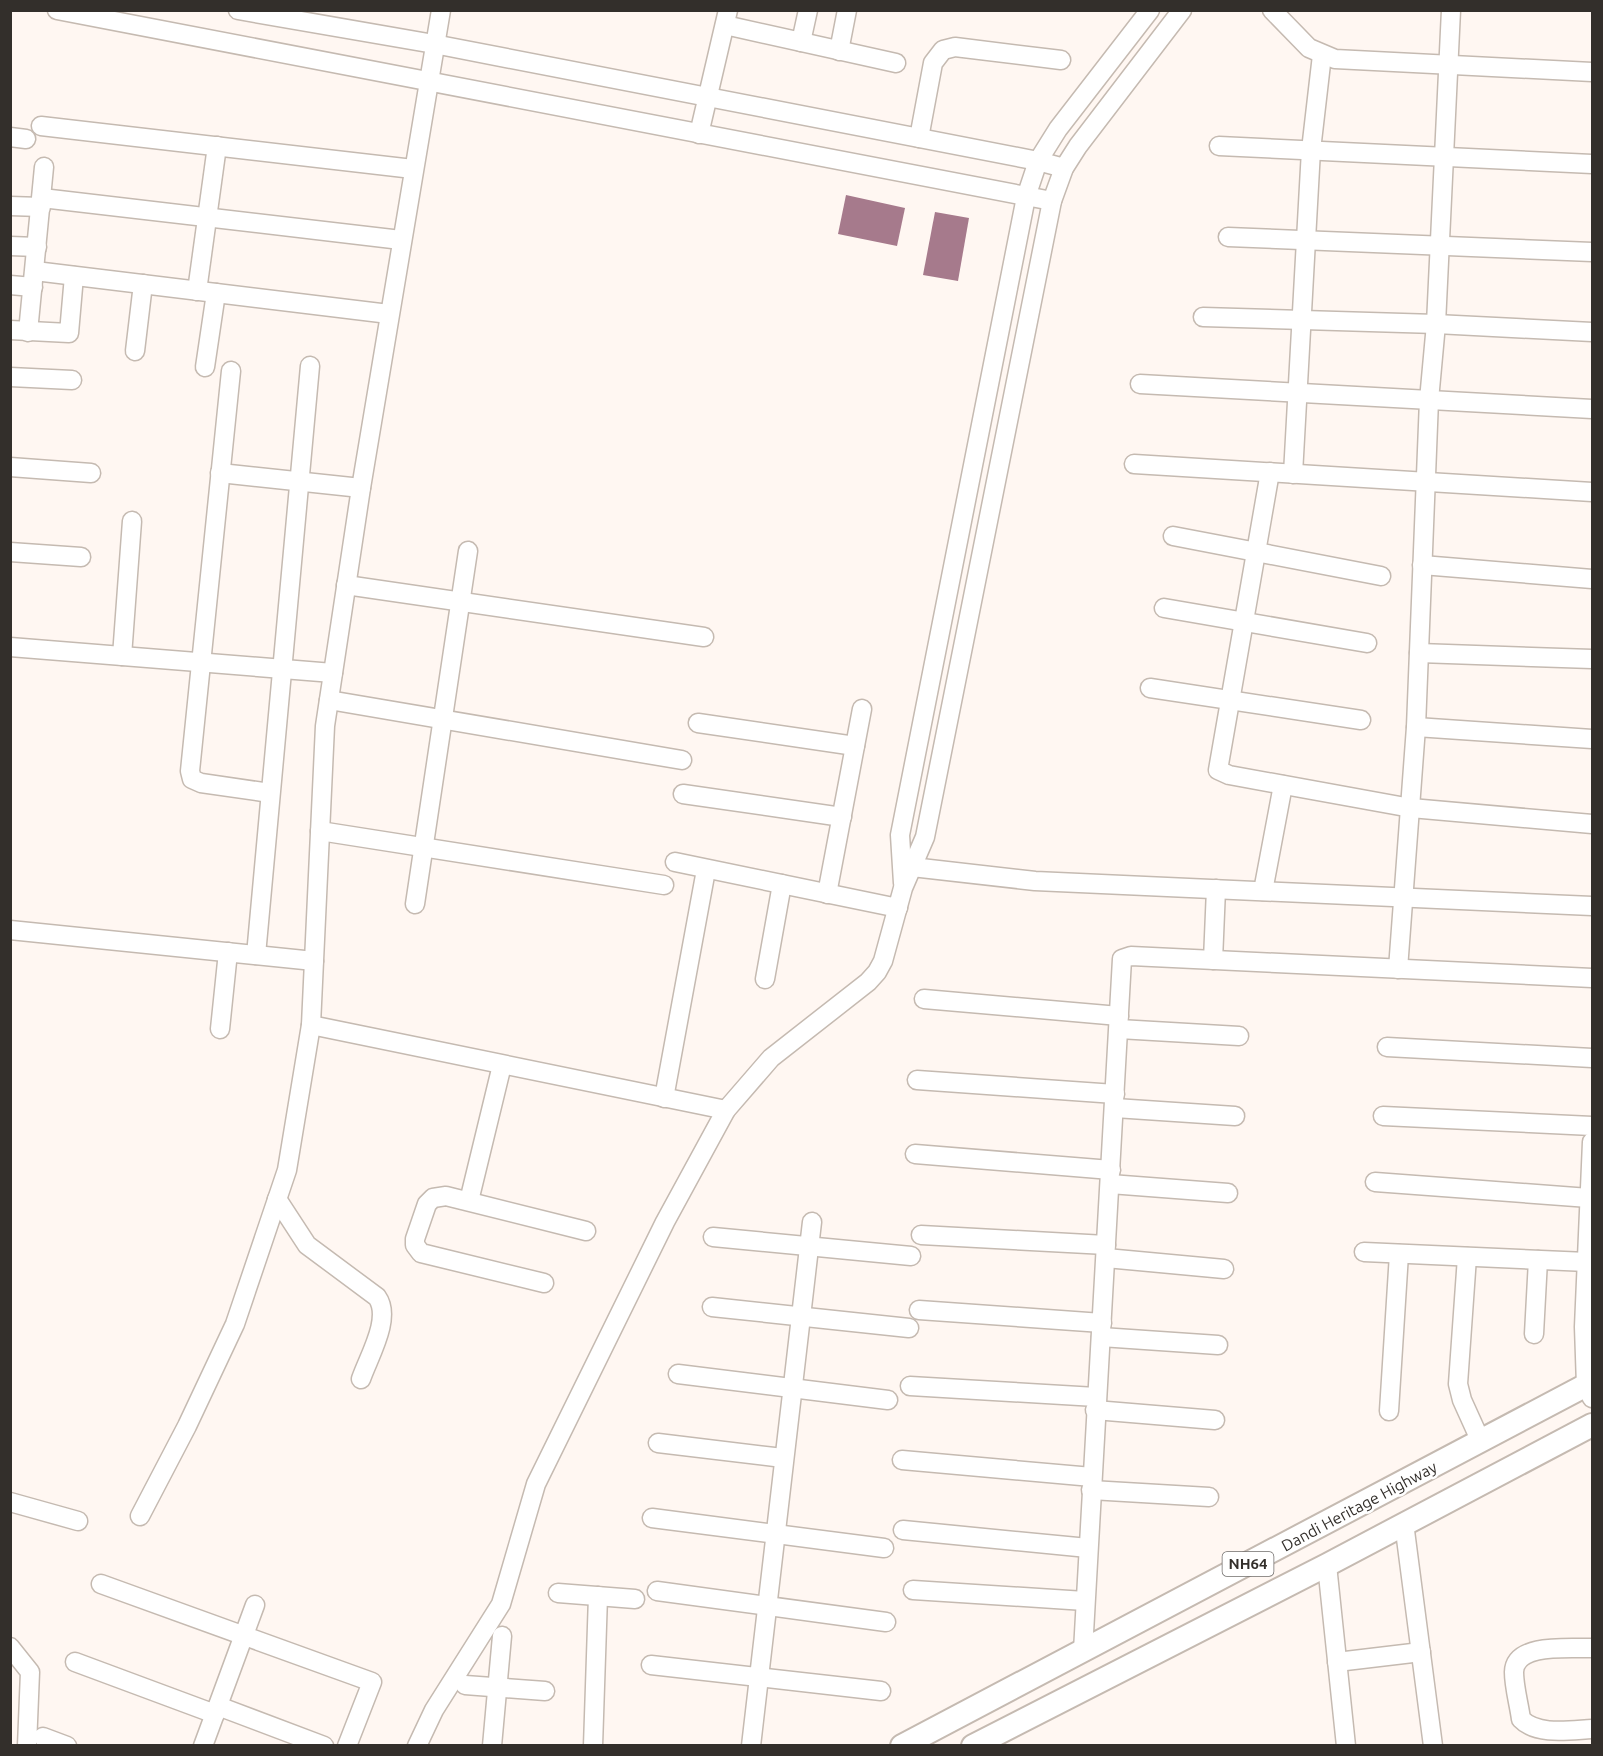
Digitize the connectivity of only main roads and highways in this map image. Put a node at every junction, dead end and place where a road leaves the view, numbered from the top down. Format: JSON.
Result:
{"nodes":[{"id":1,"x":1590,"y":1388,"type":"edge"},
{"id":2,"x":1593,"y":1425,"type":"edge"},
{"id":3,"x":902,"y":1746,"type":"edge"},
{"id":4,"x":973,"y":1746,"type":"edge"}],
"edges":[{"from":1,"to":3,"type":"main road","name":"Dandi Heritage Highway","number":"NH64"},
{"from":2,"to":4,"type":"main road","number":"NH64"}]}
